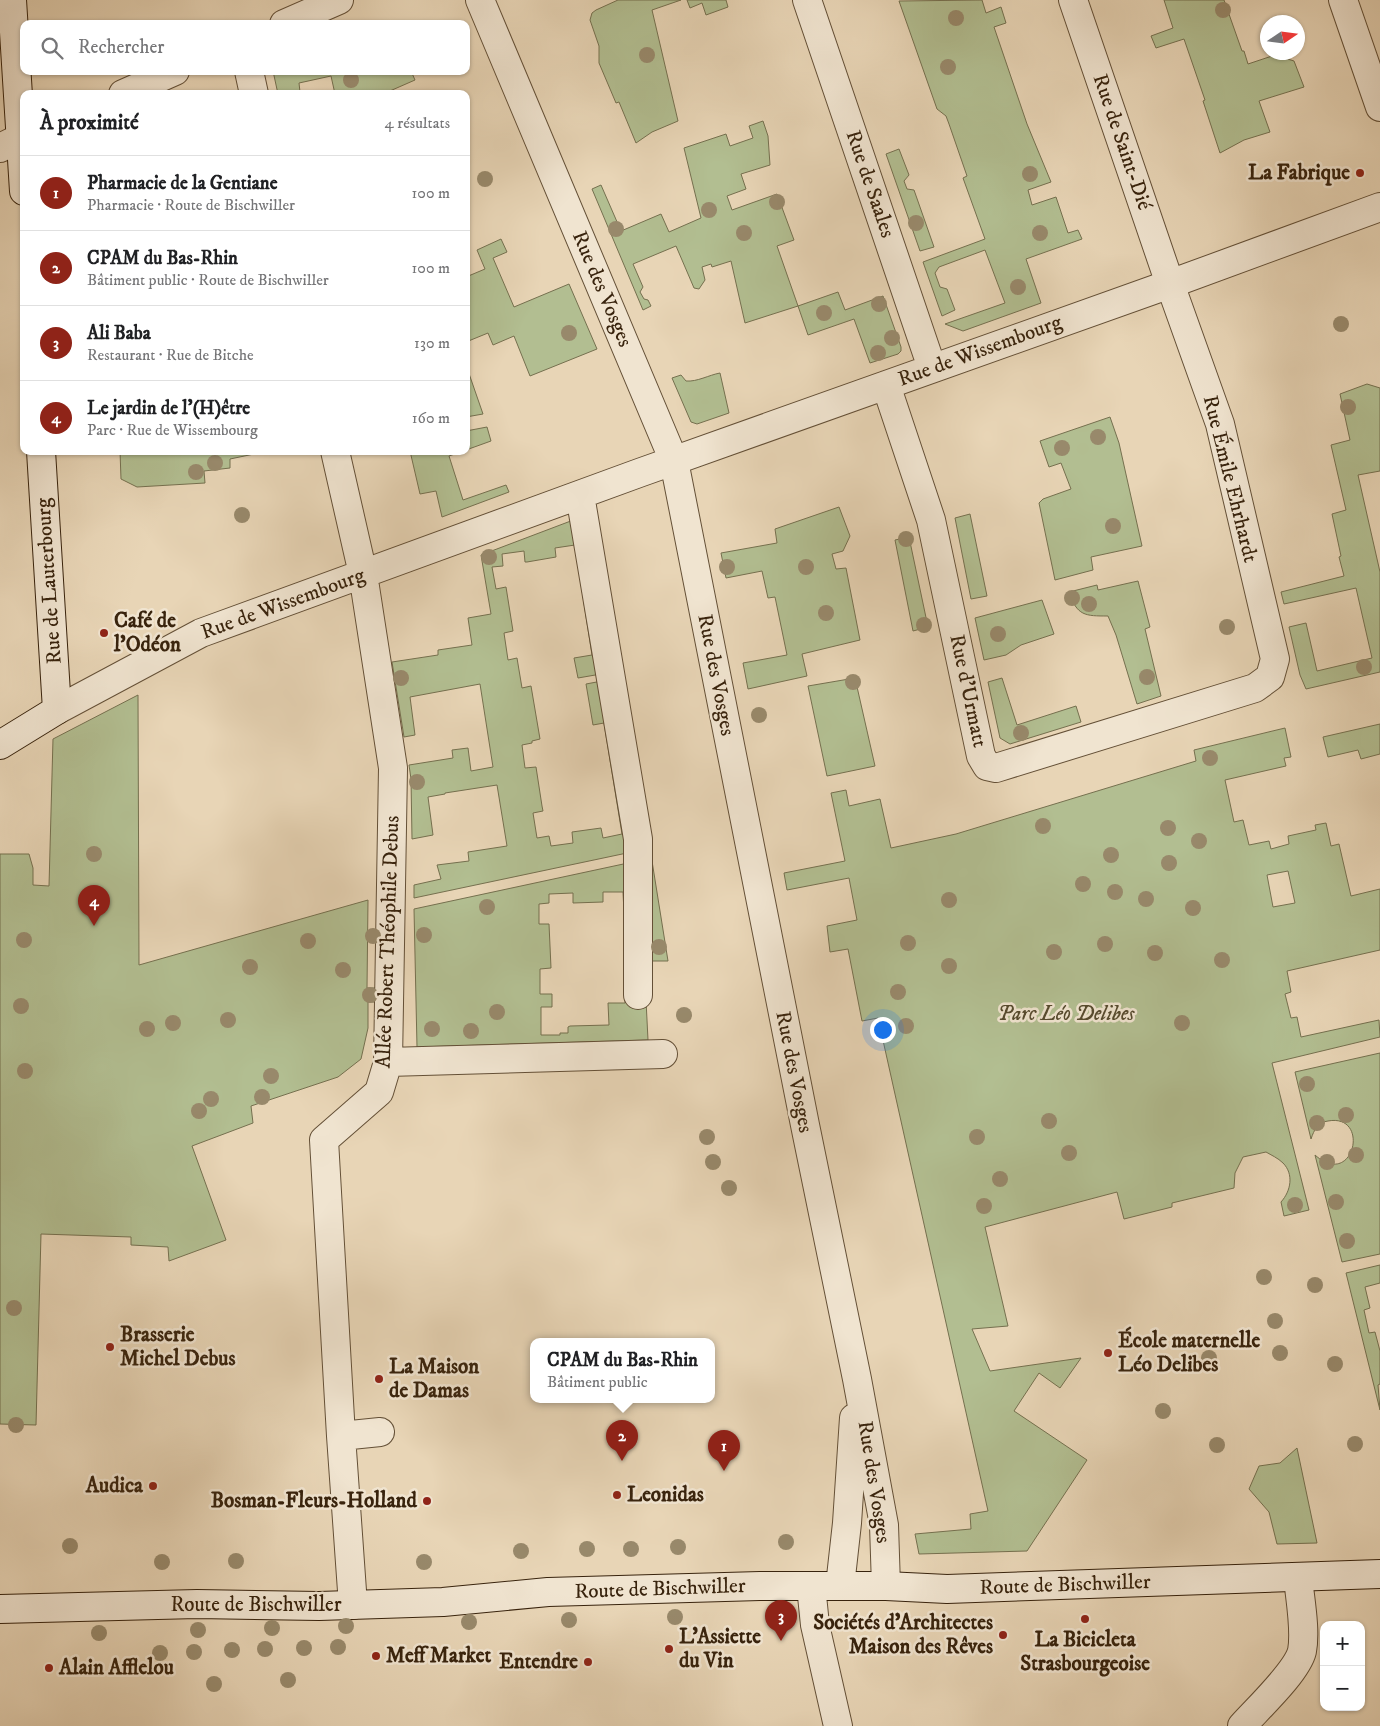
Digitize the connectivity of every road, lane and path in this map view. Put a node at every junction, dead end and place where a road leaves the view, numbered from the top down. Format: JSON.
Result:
{"nodes":[{"id":1,"x":12,"y":0,"type":"edge"},
{"id":2,"x":339,"y":0,"type":"edge"},
{"id":3,"x":480,"y":0,"type":"edge"},
{"id":4,"x":807,"y":0,"type":"edge"},
{"id":5,"x":1073,"y":0,"type":"edge"},
{"id":6,"x":1343,"y":0,"type":"edge"},
{"id":7,"x":293,"y":20,"type":"edge"},
{"id":8,"x":166,"y":75,"type":"edge"},
{"id":9,"x":250,"y":75,"type":"edge"},
{"id":10,"x":132,"y":90,"type":"edge"},
{"id":11,"x":253,"y":90,"type":"edge"},
{"id":12,"x":1380,"y":107,"type":"edge"},
{"id":13,"x":15,"y":141,"type":"edge"},
{"id":14,"x":20,"y":169,"type":"edge"},
{"id":15,"x":1380,"y":207,"type":"edge"},
{"id":16,"x":1170,"y":284,"type":"junction"},
{"id":17,"x":932,"y":368,"type":"junction"},
{"id":18,"x":886,"y":385,"type":"junction"},
{"id":19,"x":40,"y":455,"type":"edge"},
{"id":20,"x":336,"y":455,"type":"edge"},
{"id":21,"x":674,"y":461,"type":"junction"},
{"id":22,"x":580,"y":495,"type":"junction"},
{"id":23,"x":363,"y":574,"type":"junction"},
{"id":24,"x":1270,"y":676,"type":"joint"},
{"id":25,"x":57,"y":710,"type":"junction"},
{"id":26,"x":0,"y":745,"type":"edge"},
{"id":27,"x":638,"y":995,"type":"dead end"},
{"id":28,"x":663,"y":1054,"type":"dead end"},
{"id":29,"x":388,"y":1062,"type":"junction"},
{"id":30,"x":857,"y":1379,"type":"junction"},
{"id":31,"x":380,"y":1432,"type":"dead end"},
{"id":32,"x":341,"y":1436,"type":"junction"},
{"id":33,"x":1380,"y":1574,"type":"edge"},
{"id":34,"x":1298,"y":1578,"type":"junction"},
{"id":35,"x":811,"y":1586,"type":"junction"},
{"id":36,"x":840,"y":1586,"type":"junction"},
{"id":37,"x":886,"y":1586,"type":"junction"},
{"id":38,"x":353,"y":1605,"type":"junction"},
{"id":39,"x":0,"y":1609,"type":"edge"},
{"id":40,"x":838,"y":1726,"type":"edge"},
{"id":41,"x":1242,"y":1726,"type":"edge"}],
"edges":[{"from":1,"to":13,"type":"street"},
{"from":2,"to":7,"type":"street"},
{"from":3,"to":21,"type":"street","name":"Rue des Vosges"},
{"from":4,"to":17,"type":"street","name":"Rue de Saales"},
{"from":5,"to":16,"type":"street","name":"Rue de Saint-Dié"},
{"from":6,"to":12,"type":"street"},
{"from":8,"to":10,"type":"street"},
{"from":9,"to":11,"type":"street"},
{"from":13,"to":14,"type":"street"},
{"from":15,"to":16,"type":"street","name":"Rue de Wissembourg"},
{"from":16,"to":17,"type":"street","name":"Rue de Wissembourg"},
{"from":16,"to":24,"type":"street","name":"Rue Émile Ehrhardt"},
{"from":17,"to":18,"type":"street","name":"Rue de Wissembourg"},
{"from":18,"to":21,"type":"street","name":"Rue de Wissembourg"},
{"from":18,"to":24,"type":"street","name":"Rue d'Urmatt"},
{"from":19,"to":25,"type":"street","name":"Rue de Lauterbourg"},
{"from":20,"to":23,"type":"street","name":"Allée Robert Théophile Debus"},
{"from":21,"to":22,"type":"street","name":"Rue de Wissembourg"},
{"from":21,"to":30,"type":"street","name":"Rue des Vosges"},
{"from":22,"to":23,"type":"street","name":"Rue de Wissembourg"},
{"from":22,"to":27,"type":"street"},
{"from":23,"to":25,"type":"street","name":"Rue de Wissembourg"},
{"from":23,"to":29,"type":"street","name":"Allée Robert Théophile Debus"},
{"from":25,"to":26,"type":"street","name":"Rue de Wissembourg"},
{"from":28,"to":29,"type":"street"},
{"from":29,"to":32,"type":"street","name":"Allée Robert Théophile Debus"},
{"from":30,"to":36,"type":"street","name":"Rue des Vosges"},
{"from":30,"to":37,"type":"street","name":"Rue des Vosges"},
{"from":31,"to":32,"type":"street"},
{"from":32,"to":38,"type":"street","name":"Allée Robert Théophile Debus"},
{"from":33,"to":34,"type":"street","name":"Route de Bischwiller"},
{"from":34,"to":37,"type":"street","name":"Route de Bischwiller"},
{"from":34,"to":41,"type":"street"},
{"from":35,"to":36,"type":"street","name":"Route de Bischwiller"},
{"from":35,"to":38,"type":"street","name":"Route de Bischwiller"},
{"from":35,"to":40,"type":"street"},
{"from":36,"to":37,"type":"street","name":"Route de Bischwiller"},
{"from":38,"to":39,"type":"street","name":"Route de Bischwiller"}]}
